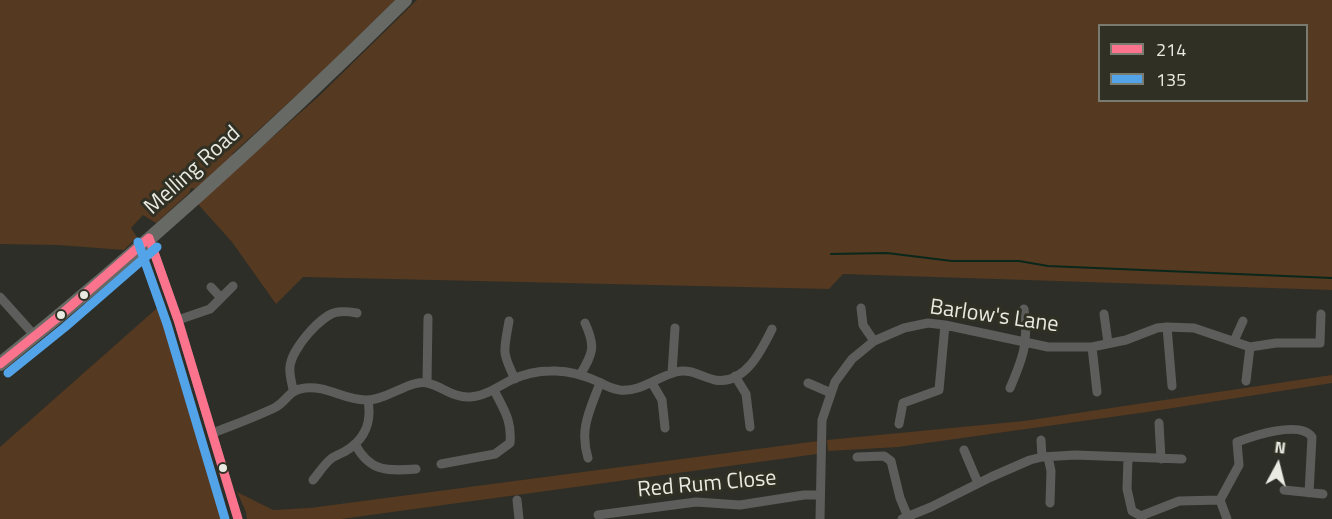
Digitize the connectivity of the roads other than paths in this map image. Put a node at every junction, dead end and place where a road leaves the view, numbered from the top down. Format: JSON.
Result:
{"nodes":[{"id":1,"x":405,"y":0,"type":"edge"},
{"id":2,"x":149,"y":238,"type":"junction"},
{"id":3,"x":233,"y":286,"type":"dead end"},
{"id":4,"x":211,"y":287,"type":"dead end"},
{"id":5,"x":0,"y":297,"type":"edge"},
{"id":6,"x":221,"y":298,"type":"junction"},
{"id":7,"x":861,"y":308,"type":"dead end"},
{"id":8,"x":1024,"y":309,"type":"dead end"},
{"id":9,"x":357,"y":313,"type":"dead end"},
{"id":10,"x":1104,"y":314,"type":"dead end"},
{"id":11,"x":1321,"y":314,"type":"dead end"},
{"id":12,"x":428,"y":318,"type":"dead end"},
{"id":13,"x":178,"y":320,"type":"junction"},
{"id":14,"x":509,"y":321,"type":"dead end"},
{"id":15,"x":1243,"y":321,"type":"dead end"},
{"id":16,"x":585,"y":323,"type":"dead end"},
{"id":17,"x":945,"y":325,"type":"junction"},
{"id":18,"x":1167,"y":327,"type":"junction"},
{"id":19,"x":675,"y":328,"type":"dead end"},
{"id":20,"x":772,"y":329,"type":"dead end"},
{"id":21,"x":35,"y":336,"type":"junction"},
{"id":22,"x":1234,"y":340,"type":"junction"},
{"id":23,"x":874,"y":341,"type":"junction"},
{"id":24,"x":1025,"y":343,"type":"junction"},
{"id":25,"x":1108,"y":343,"type":"junction"},
{"id":26,"x":1250,"y":346,"type":"junction"},
{"id":27,"x":1092,"y":347,"type":"junction"},
{"id":28,"x":0,"y":364,"type":"edge"},
{"id":29,"x":672,"y":373,"type":"junction"},
{"id":30,"x":580,"y":375,"type":"junction"},
{"id":31,"x":735,"y":376,"type":"junction"},
{"id":32,"x":515,"y":379,"type":"junction"},
{"id":33,"x":1246,"y":381,"type":"dead end"},
{"id":34,"x":427,"y":383,"type":"junction"},
{"id":35,"x":600,"y":383,"type":"junction"},
{"id":36,"x":652,"y":383,"type":"junction"},
{"id":37,"x":808,"y":383,"type":"dead end"},
{"id":38,"x":1172,"y":386,"type":"dead end"},
{"id":39,"x":1010,"y":388,"type":"dead end"},
{"id":40,"x":293,"y":390,"type":"junction"},
{"id":41,"x":494,"y":390,"type":"junction"},
{"id":42,"x":1097,"y":392,"type":"dead end"},
{"id":43,"x":831,"y":393,"type":"junction"},
{"id":44,"x":368,"y":400,"type":"junction"},
{"id":45,"x":1160,"y":423,"type":"dead end"},
{"id":46,"x":899,"y":424,"type":"dead end"},
{"id":47,"x":750,"y":427,"type":"dead end"},
{"id":48,"x":665,"y":428,"type":"dead end"},
{"id":49,"x":213,"y":433,"type":"junction"},
{"id":50,"x":1041,"y":440,"type":"dead end"},
{"id":51,"x":355,"y":444,"type":"junction"},
{"id":52,"x":964,"y":450,"type":"dead end"},
{"id":53,"x":856,"y":456,"type":"dead end"},
{"id":54,"x":1045,"y":457,"type":"junction"},
{"id":55,"x":588,"y":458,"type":"dead end"},
{"id":56,"x":1128,"y":458,"type":"junction"},
{"id":57,"x":1161,"y":459,"type":"junction"},
{"id":58,"x":1182,"y":459,"type":"dead end"},
{"id":59,"x":441,"y":464,"type":"dead end"},
{"id":60,"x":416,"y":469,"type":"dead end"},
{"id":61,"x":313,"y":480,"type":"dead end"},
{"id":62,"x":978,"y":483,"type":"junction"},
{"id":63,"x":1284,"y":490,"type":"dead end"},
{"id":64,"x":1309,"y":493,"type":"junction"},
{"id":65,"x":1323,"y":494,"type":"dead end"},
{"id":66,"x":820,"y":495,"type":"junction"},
{"id":67,"x":517,"y":500,"type":"dead end"},
{"id":68,"x":1220,"y":500,"type":"junction"},
{"id":69,"x":1050,"y":503,"type":"dead end"},
{"id":70,"x":598,"y":515,"type":"dead end"},
{"id":71,"x":905,"y":518,"type":"edge"},
{"id":72,"x":238,"y":519,"type":"edge"},
{"id":73,"x":519,"y":519,"type":"edge"},
{"id":74,"x":820,"y":519,"type":"edge"},
{"id":75,"x":1227,"y":519,"type":"edge"}],
"edges":[{"from":1,"to":2,"type":"street","name":"Melling Road"},
{"from":2,"to":13,"type":"street"},
{"from":2,"to":21,"type":"street","name":"Melling Road"},
{"from":3,"to":6,"type":"street"},
{"from":4,"to":6,"type":"street"},
{"from":5,"to":21,"type":"street"},
{"from":6,"to":13,"type":"street"},
{"from":7,"to":23,"type":"street"},
{"from":8,"to":24,"type":"street"},
{"from":9,"to":40,"type":"street"},
{"from":10,"to":25,"type":"street"},
{"from":11,"to":26,"type":"street","name":"Barlow's Lane"},
{"from":12,"to":34,"type":"street"},
{"from":13,"to":49,"type":"street"},
{"from":14,"to":32,"type":"street"},
{"from":15,"to":22,"type":"street"},
{"from":16,"to":30,"type":"street"},
{"from":17,"to":23,"type":"street","name":"Barlow's Lane"},
{"from":17,"to":24,"type":"street","name":"Barlow's Lane"},
{"from":17,"to":46,"type":"street"},
{"from":18,"to":22,"type":"street","name":"Barlow's Lane"},
{"from":18,"to":25,"type":"street","name":"Barlow's Lane"},
{"from":18,"to":38,"type":"street"},
{"from":19,"to":29,"type":"street"},
{"from":20,"to":31,"type":"street"},
{"from":21,"to":28,"type":"street","name":"Melling Road"},
{"from":22,"to":26,"type":"street","name":"Barlow's Lane"},
{"from":23,"to":43,"type":"street","name":"Barlow's Lane"},
{"from":24,"to":27,"type":"street","name":"Barlow's Lane"},
{"from":24,"to":39,"type":"street"},
{"from":25,"to":27,"type":"street","name":"Barlow's Lane"},
{"from":26,"to":33,"type":"street"},
{"from":27,"to":42,"type":"street"},
{"from":29,"to":31,"type":"street"},
{"from":29,"to":36,"type":"street"},
{"from":30,"to":32,"type":"street"},
{"from":30,"to":35,"type":"street"},
{"from":31,"to":47,"type":"street"},
{"from":32,"to":41,"type":"street"},
{"from":34,"to":41,"type":"street"},
{"from":34,"to":44,"type":"street"},
{"from":35,"to":36,"type":"street"},
{"from":35,"to":55,"type":"street"},
{"from":36,"to":48,"type":"street"},
{"from":37,"to":43,"type":"street"},
{"from":40,"to":44,"type":"street"},
{"from":40,"to":49,"type":"street"},
{"from":41,"to":59,"type":"street"},
{"from":43,"to":66,"type":"street","name":"Barlow's Lane"},
{"from":44,"to":51,"type":"street"},
{"from":45,"to":57,"type":"street"},
{"from":49,"to":72,"type":"street"},
{"from":50,"to":54,"type":"street"},
{"from":51,"to":60,"type":"street"},
{"from":51,"to":61,"type":"street"},
{"from":52,"to":62,"type":"street"},
{"from":53,"to":71,"type":"street"},
{"from":54,"to":56,"type":"street"},
{"from":54,"to":62,"type":"street"},
{"from":54,"to":69,"type":"street"},
{"from":56,"to":57,"type":"street"},
{"from":56,"to":68,"type":"street"},
{"from":57,"to":58,"type":"street"},
{"from":62,"to":71,"type":"street"},
{"from":63,"to":64,"type":"street"},
{"from":64,"to":65,"type":"street"},
{"from":64,"to":68,"type":"street"},
{"from":66,"to":70,"type":"street","name":"Red Rum Close"},
{"from":66,"to":74,"type":"street","name":"Barlow's Lane"},
{"from":67,"to":73,"type":"street"},
{"from":68,"to":75,"type":"street"}]}
